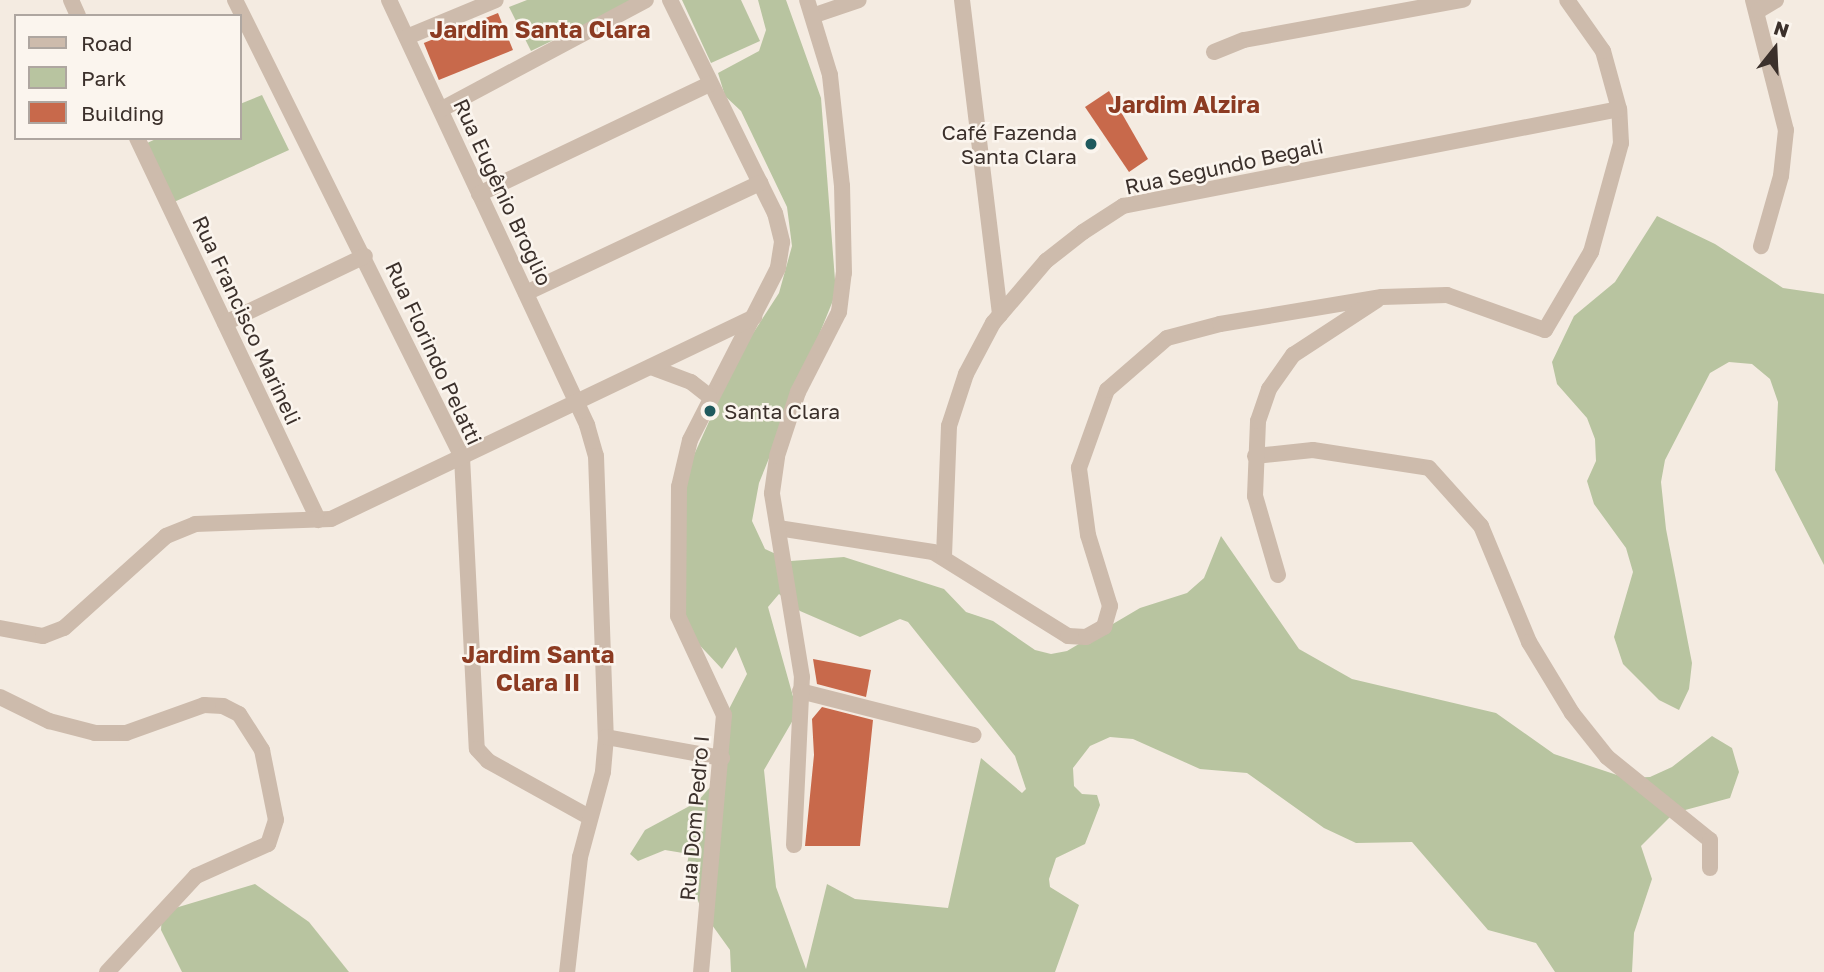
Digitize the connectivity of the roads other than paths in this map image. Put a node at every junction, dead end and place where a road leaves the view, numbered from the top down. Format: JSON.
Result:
{"nodes":[{"id":1,"x":235,"y":0,"type":"edge"},
{"id":2,"x":389,"y":0,"type":"edge"},
{"id":3,"x":496,"y":0,"type":"edge"},
{"id":4,"x":646,"y":0,"type":"edge"},
{"id":5,"x":670,"y":0,"type":"edge"},
{"id":6,"x":807,"y":0,"type":"edge"},
{"id":7,"x":859,"y":0,"type":"edge"},
{"id":8,"x":962,"y":0,"type":"edge"},
{"id":9,"x":1463,"y":0,"type":"edge"},
{"id":10,"x":1567,"y":0,"type":"edge"},
{"id":11,"x":1776,"y":0,"type":"edge"},
{"id":12,"x":1756,"y":5,"type":"edge"},
{"id":13,"x":815,"y":15,"type":"junction"},
{"id":14,"x":407,"y":37,"type":"junction"},
{"id":15,"x":1214,"y":52,"type":"dead end"},
{"id":16,"x":710,"y":84,"type":"junction"},
{"id":17,"x":442,"y":109,"type":"junction"},
{"id":18,"x":1619,"y":109,"type":"junction"},
{"id":19,"x":138,"y":140,"type":"edge"},
{"id":20,"x":760,"y":183,"type":"junction"},
{"id":21,"x":479,"y":194,"type":"junction"},
{"id":22,"x":1761,"y":246,"type":"dead end"},
{"id":23,"x":365,"y":256,"type":"junction"},
{"id":24,"x":526,"y":293,"type":"junction"},
{"id":25,"x":1382,"y":297,"type":"junction"},
{"id":26,"x":1000,"y":315,"type":"junction"},
{"id":27,"x":754,"y":317,"type":"junction"},
{"id":28,"x":225,"y":323,"type":"junction"},
{"id":29,"x":651,"y":367,"type":"junction"},
{"id":30,"x":709,"y":396,"type":"junction"},
{"id":31,"x":576,"y":402,"type":"junction"},
{"id":32,"x":1255,"y":456,"type":"junction"},
{"id":33,"x":462,"y":457,"type":"junction"},
{"id":34,"x":318,"y":520,"type":"junction"},
{"id":35,"x":778,"y":528,"type":"junction"},
{"id":36,"x":944,"y":556,"type":"junction"},
{"id":37,"x":1278,"y":575,"type":"dead end"},
{"id":38,"x":0,"y":628,"type":"edge"},
{"id":39,"x":800,"y":691,"type":"junction"},
{"id":40,"x":0,"y":697,"type":"edge"},
{"id":41,"x":974,"y":734,"type":"dead end"},
{"id":42,"x":606,"y":737,"type":"junction"},
{"id":43,"x":722,"y":758,"type":"junction"},
{"id":44,"x":589,"y":817,"type":"junction"},
{"id":45,"x":794,"y":845,"type":"dead end"},
{"id":46,"x":1710,"y":868,"type":"dead end"},
{"id":47,"x":107,"y":972,"type":"edge"},
{"id":48,"x":566,"y":972,"type":"edge"},
{"id":49,"x":701,"y":972,"type":"edge"}],
"edges":[{"from":1,"to":23,"type":"street","name":"Rua Florindo Pelatti"},
{"from":2,"to":14,"type":"street","name":"Rua Eugênio Broglio"},
{"from":3,"to":14,"type":"street"},
{"from":4,"to":17,"type":"street"},
{"from":5,"to":16,"type":"street","name":"Rua Dom Pedro I"},
{"from":6,"to":13,"type":"street"},
{"from":7,"to":13,"type":"street"},
{"from":8,"to":26,"type":"street"},
{"from":9,"to":15,"type":"street"},
{"from":10,"to":18,"type":"street"},
{"from":11,"to":12,"type":"street"},
{"from":12,"to":22,"type":"street"},
{"from":13,"to":35,"type":"street"},
{"from":14,"to":17,"type":"street","name":"Rua Eugênio Broglio"},
{"from":16,"to":20,"type":"street","name":"Rua Dom Pedro I"},
{"from":16,"to":21,"type":"street"},
{"from":17,"to":21,"type":"street","name":"Rua Eugênio Broglio"},
{"from":18,"to":25,"type":"street"},
{"from":18,"to":26,"type":"street","name":"Rua Segundo Begali"},
{"from":19,"to":28,"type":"street","name":"Rua Francisco Marineli"},
{"from":20,"to":24,"type":"street"},
{"from":20,"to":27,"type":"street","name":"Rua Dom Pedro I"},
{"from":21,"to":24,"type":"street","name":"Rua Eugênio Broglio"},
{"from":23,"to":28,"type":"street"},
{"from":23,"to":33,"type":"street","name":"Rua Florindo Pelatti"},
{"from":24,"to":31,"type":"street","name":"Rua Eugênio Broglio"},
{"from":25,"to":32,"type":"street"},
{"from":25,"to":36,"type":"street"},
{"from":26,"to":36,"type":"street","name":"Rua Segundo Begali"},
{"from":27,"to":29,"type":"street"},
{"from":27,"to":30,"type":"street","name":"Rua Dom Pedro I"},
{"from":28,"to":34,"type":"street","name":"Rua Francisco Marineli"},
{"from":29,"to":30,"type":"street"},
{"from":29,"to":31,"type":"street"},
{"from":30,"to":43,"type":"street","name":"Rua Dom Pedro I"},
{"from":31,"to":33,"type":"street"},
{"from":31,"to":42,"type":"street","name":"Rua Eugênio Broglio"},
{"from":32,"to":37,"type":"street"},
{"from":32,"to":46,"type":"street"},
{"from":33,"to":34,"type":"street"},
{"from":33,"to":44,"type":"street","name":"Rua Florindo Pelatti"},
{"from":34,"to":38,"type":"street"},
{"from":35,"to":36,"type":"street"},
{"from":35,"to":39,"type":"street"},
{"from":39,"to":41,"type":"street"},
{"from":39,"to":45,"type":"street"},
{"from":40,"to":47,"type":"street"},
{"from":42,"to":43,"type":"street"},
{"from":42,"to":44,"type":"street","name":"Rua Eugênio Broglio"},
{"from":43,"to":49,"type":"street","name":"Rua Dom Pedro I"},
{"from":44,"to":48,"type":"street","name":"Rua Eugênio Broglio"}]}
